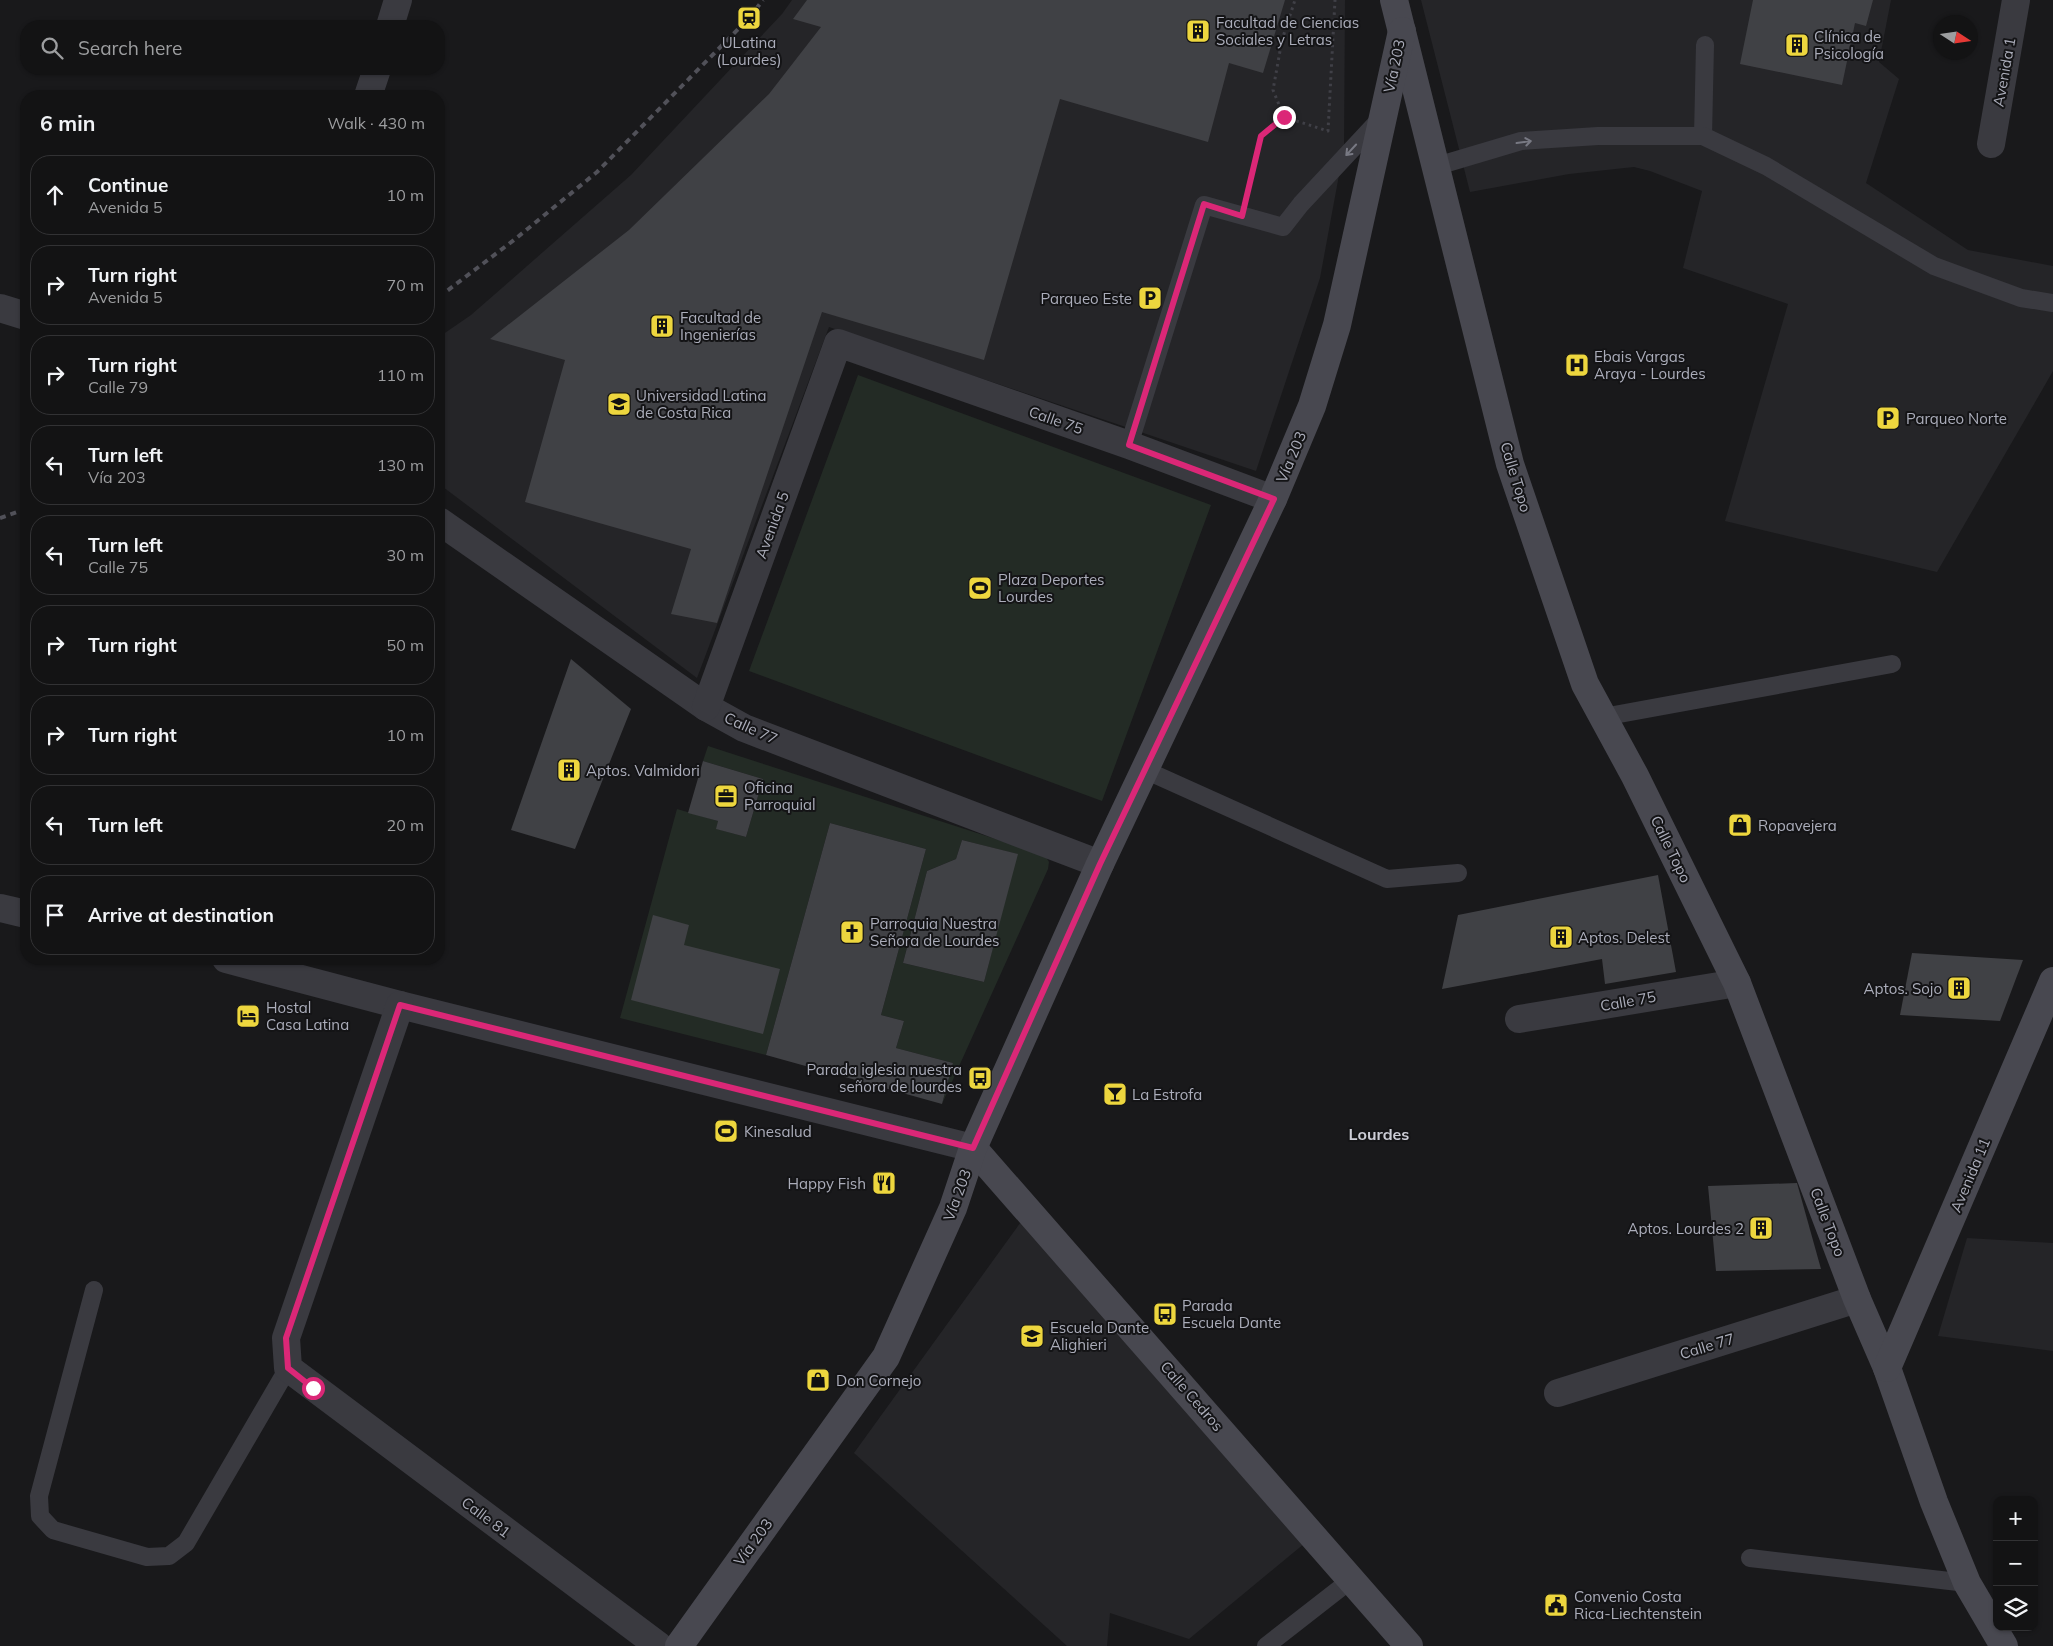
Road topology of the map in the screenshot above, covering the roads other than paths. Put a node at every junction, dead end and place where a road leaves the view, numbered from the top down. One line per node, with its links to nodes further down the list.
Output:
1 (398, 0): 4 (street)
2 (1394, 0): 5 (street, Vía 203)
3 (2016, 0): 11 (street, Avenida 1)
4 (392, 20)
5 (1402, 31): 9 (street, Vía 203); 12 (street, Calle Topo)
6 (1705, 45): 10 (lane)
7 (375, 75): 8 (street)
8 (370, 90)
9 (1384, 114): 17 (lane, one-way to 17); 18 (street, Vía 203)
10 (1703, 136): 12 (lane, one-way to 10); 13 (lane)
11 (1991, 144)
12 (1437, 166): 22 (street, Calle Topo)
13 (2053, 303)
14 (0, 308): 15 (street)
15 (20, 314)
16 (838, 343): 17 (street, Calle 75); 21 (street, Avenida 5)
17 (1129, 445): 18 (street, Calle 75)
18 (1274, 499): 23 (street, Vía 203)
19 (445, 525): 21 (street, Calle 77)
20 (1892, 664): 22 (lane)
21 (706, 707): 24 (street, Calle 77)
22 (1603, 717): 30 (street, Calle Topo)
23 (1145, 770): 24 (street, Vía 203); 25 (lane)
24 (1100, 864): 33 (street, Vía 203)
25 (1458, 873)
26 (0, 908): 27 (street)
27 (20, 913)
28 (249, 965): 31 (street)
29 (2053, 981): 37 (street, Avenida 11)
30 (1737, 982): 32 (street, Calle 75); 35 (street, Calle Topo)
31 (400, 1005): 33 (street); 36 (street)
32 (1519, 1019)
33 (973, 1148): 40 (street, Calle Cedros); 43 (street, Vía 203)
34 (94, 1290): 36 (lane)
35 (1857, 1299): 37 (street, Calle Topo); 38 (street, Calle 77)
36 (288, 1368): 42 (street, Calle 81)
37 (1887, 1368): 41 (street, Calle Topo)
38 (1558, 1393)
39 (1750, 1558): 41 (lane)
40 (1352, 1578): 44 (lane); 45 (street, Calle Cedros)
41 (1967, 1584): 46 (street, Calle Topo)
42 (659, 1646)
43 (679, 1646)
44 (1266, 1646)
45 (1409, 1646)
46 (2004, 1646)

